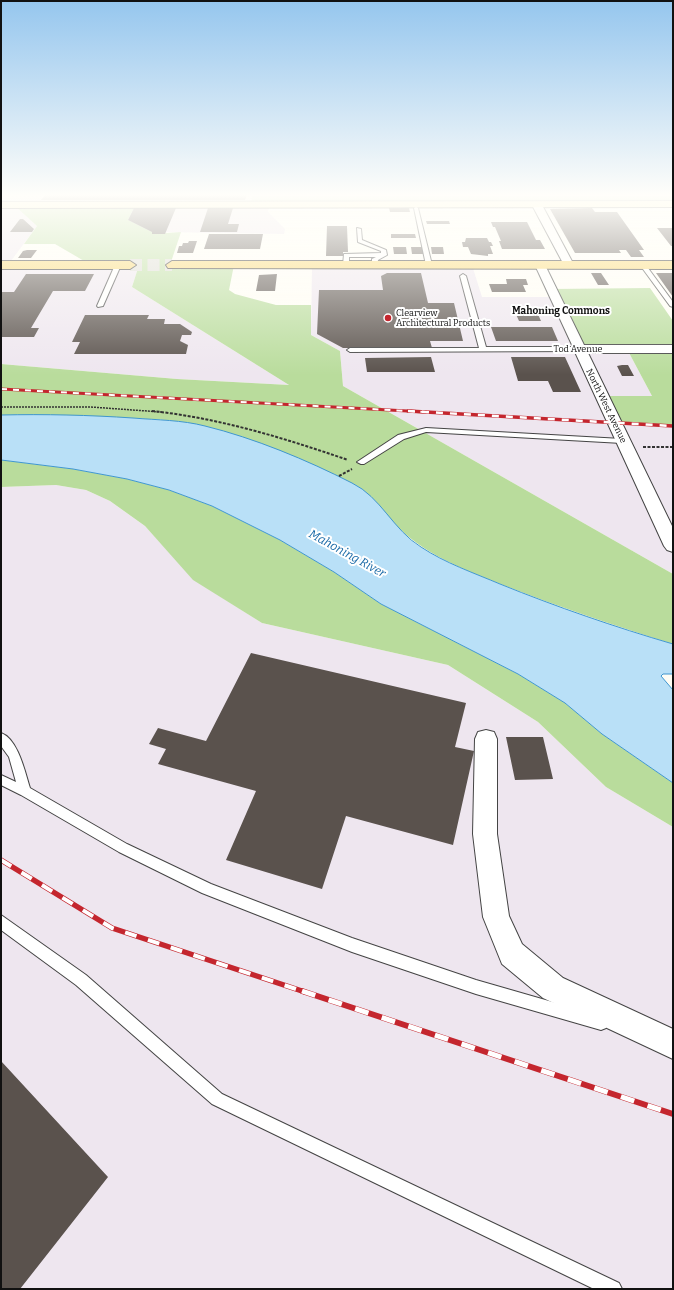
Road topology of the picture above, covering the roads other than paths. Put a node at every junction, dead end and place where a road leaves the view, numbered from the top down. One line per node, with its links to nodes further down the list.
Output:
1 (346, 255): 9 (lane)
2 (384, 255): 10 (lane)
3 (427, 255): 11 (lane)
4 (564, 255): 13 (street)
5 (673, 264): 14 (main road)
6 (1, 265): 7 (main road)
7 (124, 265): 17 (lane)
8 (172, 265): 9 (main road)
9 (346, 265): 10 (main road)
10 (375, 265): 11 (main road)
11 (429, 265): 12 (main road)
12 (540, 265): 13 (main road); 20 (street, North West Avenue)
13 (569, 265): 14 (main road)
14 (643, 265): 16 (lane)
15 (462, 276): 19 (lane)
16 (672, 305)
17 (100, 306)
18 (673, 348): 20 (street, Tod Avenue)
19 (483, 349): 20 (lane, Tod Avenue); 21 (lane, Tod Avenue)
20 (578, 349): 22 (street, North West Avenue)
21 (350, 350)
22 (624, 444): 23 (lane); 24 (street, North West Avenue)
23 (361, 462)
24 (673, 546)
25 (1, 738): 28 (lane)
26 (486, 739): 30 (street)
27 (1, 780): 28 (lane)
28 (25, 791): 30 (lane)
29 (1, 922): 31 (lane)
30 (670, 1043)
31 (612, 1289)

